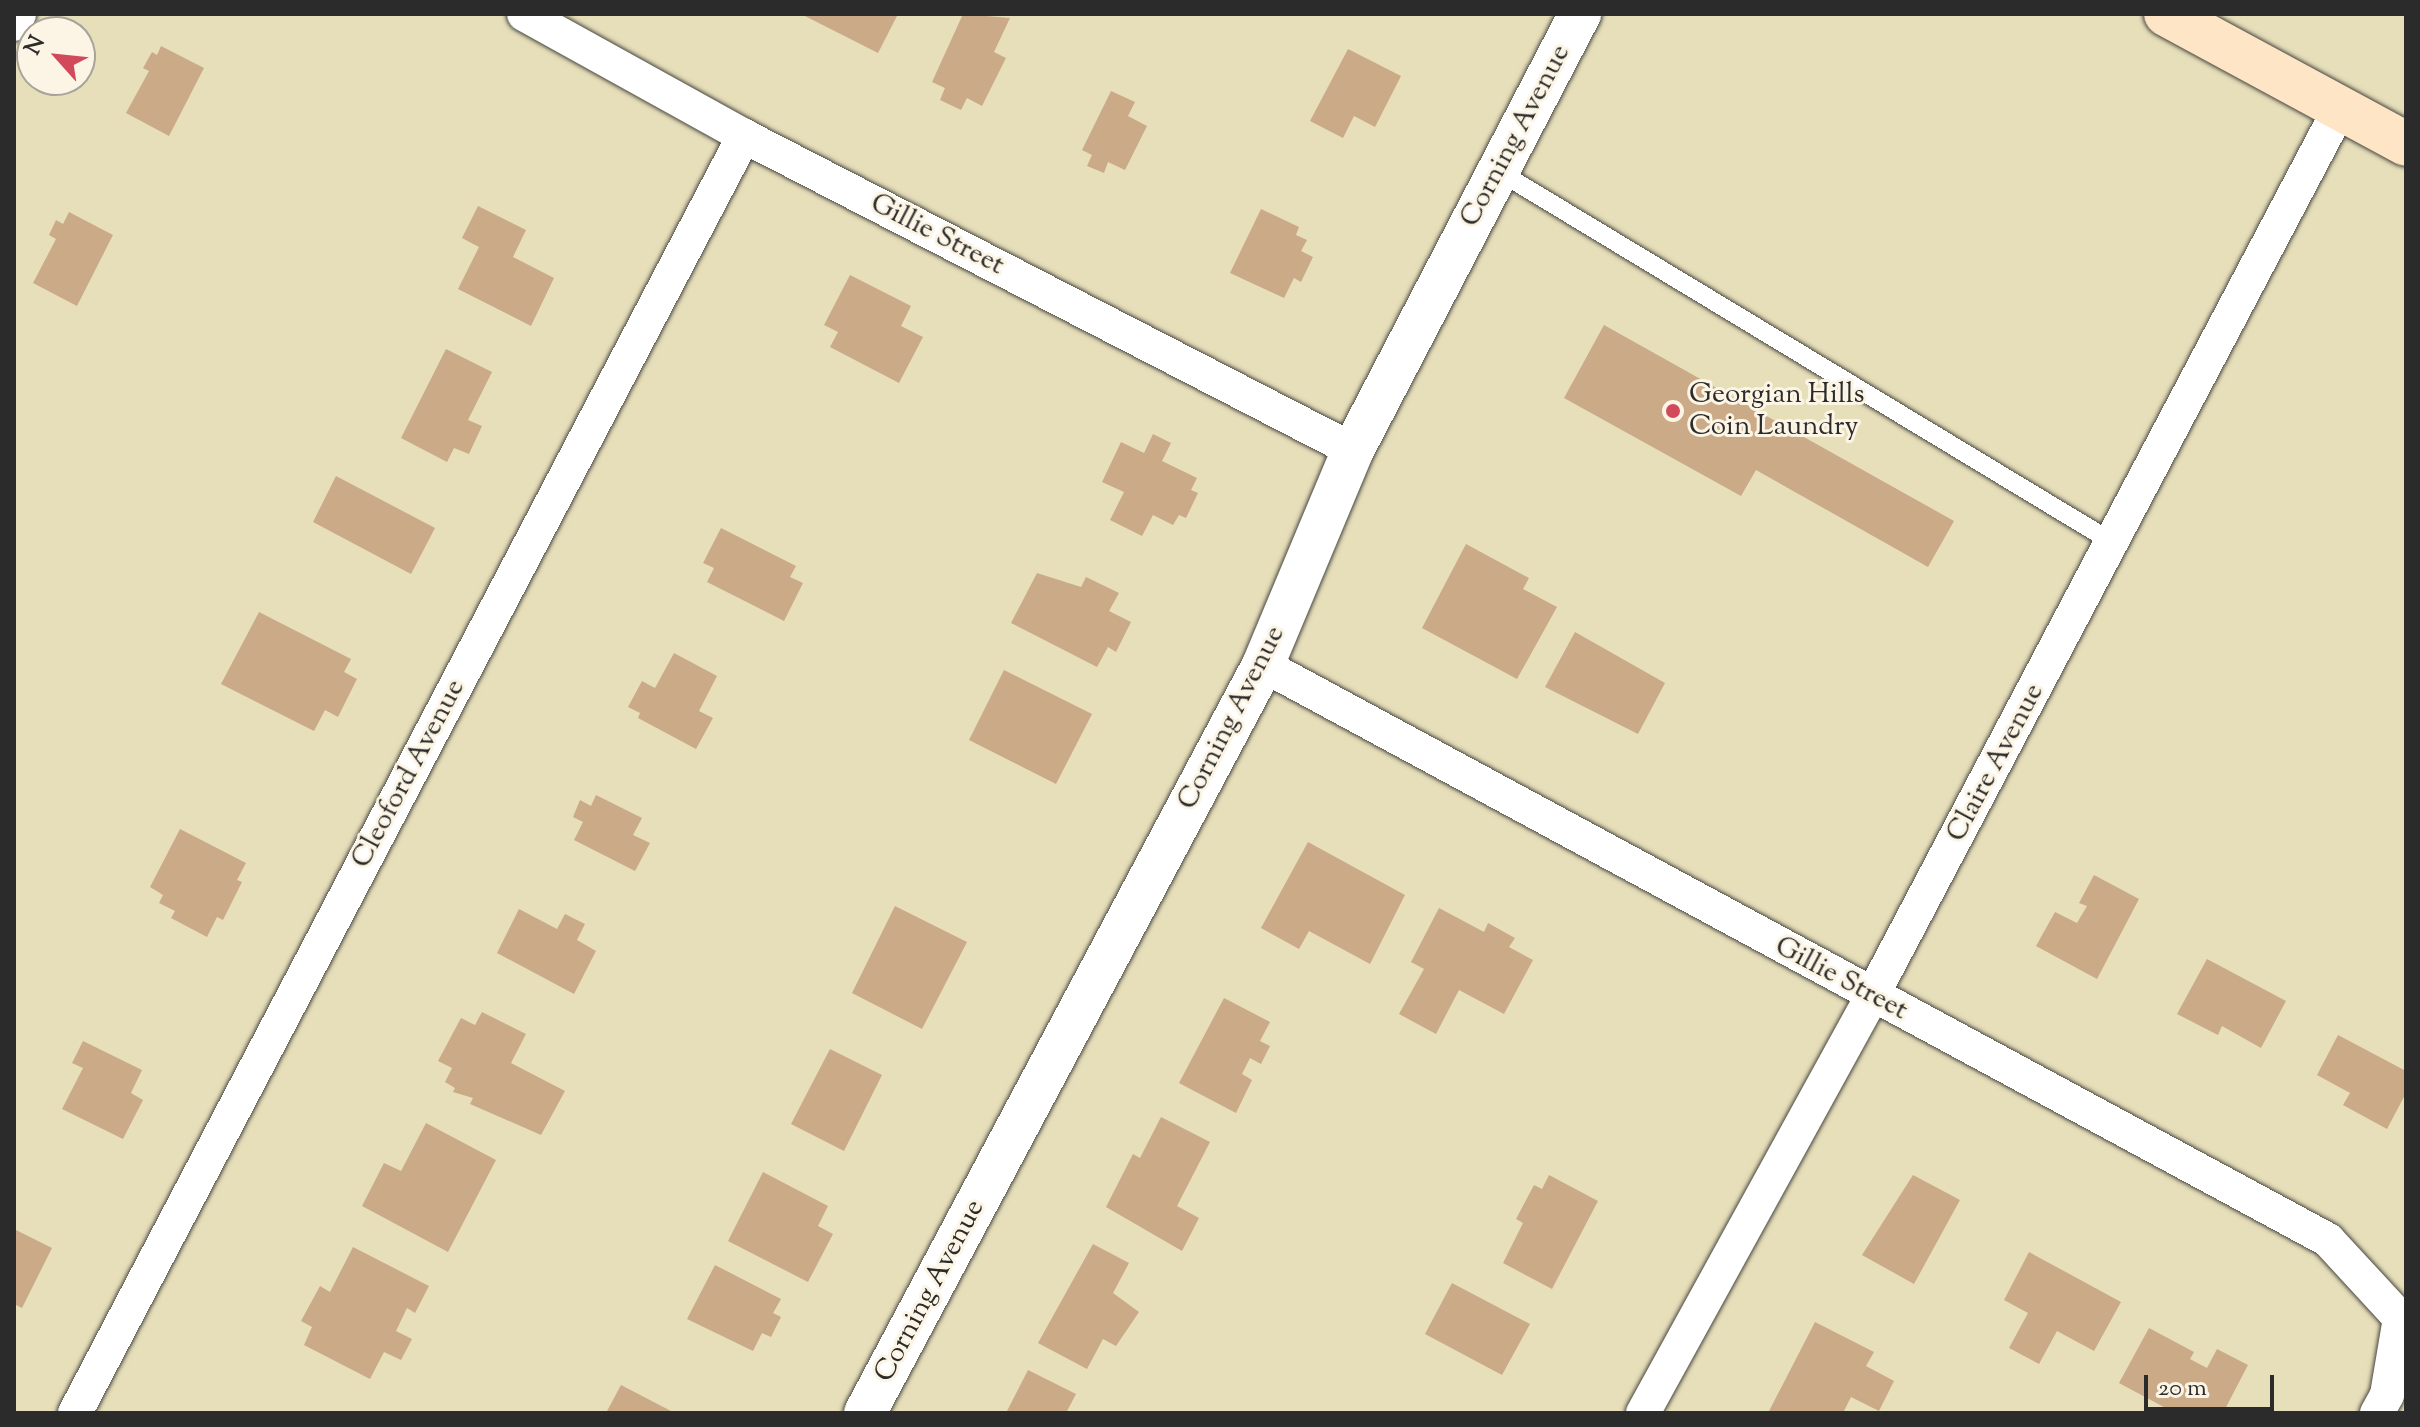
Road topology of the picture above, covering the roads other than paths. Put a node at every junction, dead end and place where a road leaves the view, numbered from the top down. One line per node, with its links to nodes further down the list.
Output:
1 (19, 14): 5 (street)
2 (524, 14): 7 (street, Gillie Street)
3 (1580, 14): 9 (street, Corning Avenue)
4 (2166, 14): 6 (main road)
5 (14, 24)
6 (2340, 108): 8 (main road); 11 (street, Claire Avenue)
7 (744, 136): 10 (street, Gillie Street); 14 (street, Cleoford Avenue)
8 (2406, 144)
9 (1498, 171): 10 (street, Corning Avenue); 11 (lane)
10 (1353, 450): 12 (street, Corning Avenue)
11 (2112, 542): 13 (street, Claire Avenue)
12 (1263, 665): 13 (street, Gillie Street); 15 (street, Corning Avenue)
13 (1872, 996): 16 (street, Claire Avenue); 17 (street, Gillie Street)
14 (75, 1413)
15 (865, 1413)
16 (1643, 1413)
17 (2377, 1413)

